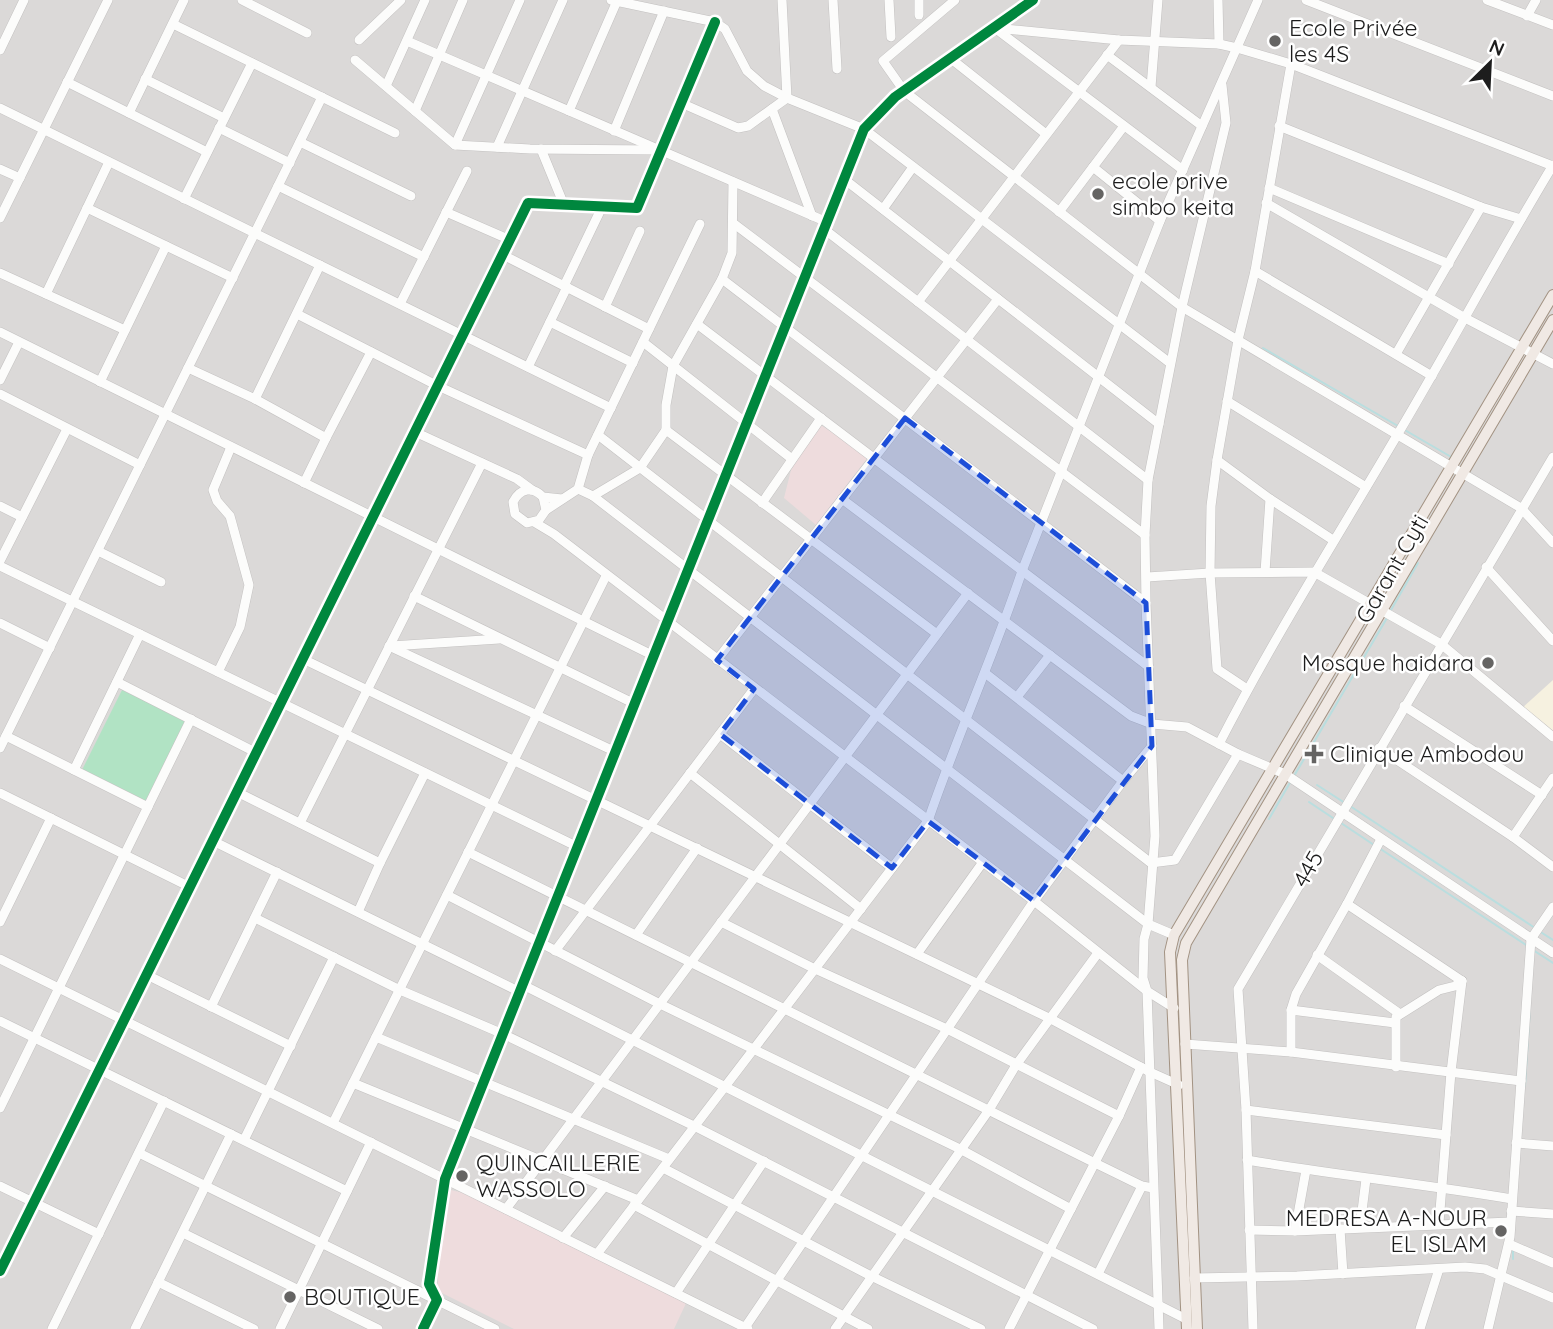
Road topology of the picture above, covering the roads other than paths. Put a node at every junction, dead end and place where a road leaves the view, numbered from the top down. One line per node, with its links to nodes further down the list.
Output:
1 (24, 0): 38 (street)
2 (108, 0): 48 (street)
3 (184, 0): 27 (street)
4 (243, 0): 30 (street)
5 (401, 0): 32 (street)
6 (425, 0): 34 (street)
7 (463, 0): 39 (street)
8 (520, 0): 46 (street)
9 (563, 0): 52 (street)
10 (782, 0): 57 (street)
11 (833, 0): 45 (street)
12 (889, 0): 31 (street)
13 (919, 0): 24 (street)
14 (955, 0): 53 (street)
15 (1033, 0): 29 (street)
16 (1158, 0): 35 (street)
17 (1218, 0): 36 (street)
18 (1258, 0): 37 (street)
19 (1306, 0): 55 (street)
20 (1488, 0): 25 (street)
21 (1536, 0): 25 (street)
22 (614, 1): 23 (street); 62 (street)
23 (664, 11): 26 (street); 71 (street)
24 (919, 15)
25 (1527, 16): 28 (street)
26 (715, 22): 57 (street); 58 (street)
27 (173, 24): 43 (street); 47 (street)
28 (1553, 25)
29 (995, 28): 33 (street); 41 (street); 54 (street)
30 (307, 33)
31 (891, 37)
32 (359, 40)
33 (1119, 40): 35 (street); 40 (street)
34 (407, 41): 39 (street); 50 (street)
35 (1156, 41): 36 (street); 51 (street)
36 (1219, 44): 37 (street)
37 (1237, 48): 44 (street); 49 (street)
38 (0, 50)
39 (439, 55): 46 (street); 61 (street)
40 (1107, 55): 51 (street); 54 (street)
41 (950, 58): 53 (street); 73 (street)
42 (355, 60): 50 (street)
43 (252, 63): 56 (street); 64 (street)
44 (1291, 64): 67 (street); 82 (street)
45 (837, 69)
46 (486, 75): 52 (street); 75 (street)
47 (145, 79): 63 (street); 64 (street)
48 (67, 82): 63 (street); 70 (street)
49 (1222, 84): 66 (street); 135 (street)
50 (386, 86): 61 (street)
51 (1151, 87): 66 (street)
52 (522, 91): 62 (street); 76 (street)
53 (904, 91): 69 (street); 88 (street)
54 (1079, 92): 65 (street); 73 (street)
55 (1553, 96)
56 (322, 97): 72 (street); 74 (street)
57 (787, 98): 60 (street); 69 (street)
58 (681, 103): 60 (street); 78 (street)
59 (0, 108): 70 (street)
60 (772, 109): 104 (street)
61 (415, 111): 75 (street)
62 (569, 111): 71 (street)
63 (129, 113): 79 (street)
64 (224, 118): 68 (street)
65 (1124, 126): 84 (street); 86 (street)
66 (1202, 126): 86 (street)
67 (1279, 126): 93 (street); 99 (street)
68 (219, 128): 79 (street); 81 (street)
69 (864, 129): 83 (street); 90 (street)
70 (44, 130): 80 (street); 89 (street)
71 (614, 131): 78 (street)
72 (395, 133)
73 (1046, 134): 88 (street)
74 (300, 142): 81 (street); 94 (street)
75 (455, 145): 76 (street)
76 (497, 147): 77 (street)
77 (541, 149): 78 (street); 97 (street)
78 (661, 150): 91 (street); 98 (street)
79 (207, 152): 95 (street)
80 (110, 162): 95 (street); 100 (street)
81 (290, 163): 92 (street)
82 (1553, 166): 107 (street)
83 (913, 167): 101 (street); 106 (street)
84 (1093, 167): 103 (street); 108 (street)
85 (0, 169): 89 (street)
86 (1183, 170): 108 (street)
87 (467, 171): 102 (street)
88 (1014, 176): 103 (street); 106 (street)
89 (20, 178): 105 (street)
90 (844, 179): 101 (street); 111 (street)
91 (733, 182): 104 (street); 109 (street)
92 (278, 186): 113 (street); 117 (street)
93 (1269, 188): 96 (street); 119 (street)
94 (411, 195)
95 (184, 199): 113 (street)
96 (1266, 203): 121 (street); 130 (street)
97 (564, 205): 98 (street); 114 (street)
98 (602, 207): 127 (street)
99 (1481, 207): 107 (street); 119 (street)
100 (87, 208): 115 (street); 128 (street)
101 (883, 209): 118 (street)
102 (446, 212): 114 (street); 117 (street)
103 (1059, 212): 123 (street)
104 (811, 216): 111 (street)
105 (0, 218)
106 (981, 219): 118 (street); 141 (street)
107 (1521, 219): 137 (street)
108 (1160, 221): 123 (street)
109 (733, 223): 124 (street); 126 (street)
110 (700, 225): 143 (street)
111 (825, 225): 124 (street); 132 (street)
112 (640, 231): 134 (street)
113 (255, 233): 120 (street); 125 (street)
114 (510, 240): 116 (street)
115 (166, 246): 125 (street); 144 (street)
116 (503, 256): 127 (street); 146 (street)
117 (424, 257): 133 (street)
118 (950, 261): 131 (street); 132 (street)
119 (1449, 264): 130 (street)
120 (320, 265): 133 (street); 136 (street)
121 (1255, 271): 148 (street); 154 (street)
122 (0, 273): 128 (street)
123 (1139, 274): 135 (street); 141 (street)
124 (805, 277): 142 (street); 163 (street)
125 (233, 278): 160 (street)
126 (722, 279): 140 (street); 142 (street)
127 (565, 287): 134 (street); 139 (street)
128 (46, 294): 144 (street)
129 (1553, 295): 151 (main road, Garant Cyti)
130 (1431, 297): 137 (street); 154 (street)
131 (998, 299): 147 (street); 164 (street)
132 (918, 302): 147 (street)
133 (400, 304): 146 (street)
134 (605, 307): 143 (street)
135 (1182, 307): 148 (street); 156 (street)
136 (297, 314): 152 (street); 169 (street)
137 (1465, 318): 151 (street); 162 (street)
138 (1553, 320): 153 (main road, Garant Cyti)
139 (550, 322): 155 (street); 159 (street)
140 (697, 324): 158 (street); 161 (street)
141 (1119, 324): 156 (street); 164 (street)
142 (785, 326): 161 (street); 174 (street)
143 (649, 329): 150 (street)
144 (125, 330): 166 (street)
145 (0, 332): 149 (street)
146 (463, 335): 159 (street); 167 (street)
147 (967, 339): 163 (street); 177 (street)
148 (1238, 340): 170 (street); 182 (street)
149 (19, 341): 165 (street); 166 (street)
150 (643, 342): 155 (street); 158 (street)
151 (1522, 347): 153 (street); 192 (main road, Garant Cyti)
152 (371, 352): 167 (street); 183 (street)
153 (1534, 353): 157 (street); 195 (main road, Garant Cyti)
154 (1396, 354): 162 (street)
155 (633, 363): 171 (street)
156 (1170, 363): 176 (street)
157 (1553, 364)
158 (673, 366): 175 (street); 179 (street)
159 (528, 367): 171 (street)
160 (188, 368): 169 (street); 172 (street)
161 (766, 375): 173 (street); 175 (street)
162 (1432, 376): 182 (street)
163 (936, 378): 174 (street); 194 (street)
164 (1100, 378): 176 (street); 177 (street)
165 (0, 380)
166 (100, 382): 172 (street)
167 (438, 386): 180 (street); 185 (street)
168 (0, 394): 178 (street)
169 (255, 399): 183 (street)
170 (1227, 401): 189 (street); 200 (street)
171 (611, 408): 181 (street)
172 (166, 414): 184 (street); 191 (street)
173 (821, 418): 187 (street); 188 (street)
174 (905, 418): 187 (street); 217 (street)
175 (747, 423): 188 (street); 196 (street)
176 (1159, 424): 198 (street)
177 (1079, 426): 194 (street); 198 (street)
178 (67, 429): 191 (street); 213 (street)
179 (666, 430): 193 (street); 196 (street)
180 (415, 432): 190 (street); 214 (street)
181 (598, 435): 185 (street); 193 (street)
182 (1398, 435): 192 (street); 200 (street)
183 (326, 438): 199 (street)
184 (231, 447): 199 (street); 260 (street)
185 (588, 455): 201 (street)
186 (1553, 457): 211 (street, 445)
187 (874, 458): 207 (street); 228 (street)
188 (792, 459): 209 (street)
189 (1217, 460): 208 (street); 231 (street)
190 (482, 463): 197 (street); 223 (street)
191 (140, 465): 224 (street)
192 (1452, 467): 195 (street); 240 (main road, Garant Cyti)
193 (640, 468): 204 (street); 215 (street)
194 (1062, 472): 217 (street); 219 (street)
195 (1463, 473): 211 (street); 241 (main road, Garant Cyti)
196 (726, 475): 209 (street); 215 (street)
197 (517, 479): 202 (street); 203 (street)
198 (1148, 480): 219 (street)
199 (304, 483): 214 (street)
200 (1366, 486): 221 (street)
201 (578, 489): 204 (street); 206 (street)
202 (533, 490): 203 (street); 205 (street)
203 (520, 492): 216 (street)
204 (593, 496): 227 (street)
205 (543, 497): 206 (street); 212 (street)
206 (562, 499): 212 (street)
207 (842, 499): 220 (street); 236 (street)
208 (1270, 499): 221 (street); 229 (street)
209 (762, 503): 220 (street)
210 (0, 506): 213 (street)
211 (1521, 508): 222 (street); 226 (street, 445)
212 (544, 513): 216 (street); 218 (street)
213 (22, 517): 225 (street)
214 (373, 517): 223 (street); 256 (street)
215 (708, 520): 227 (street); 233 (street)
216 (534, 522): 218 (street)
217 (1041, 523): 228 (street); 239 (street)
218 (554, 534): 232 (street)
219 (1145, 535): 234 (street)
220 (811, 540): 233 (street); 248 (street)
221 (1333, 540): 230 (street)
222 (1553, 544)
223 (438, 549): 237 (street); 243 (street)
224 (97, 551): 235 (street); 238 (street)
225 (0, 564): 238 (street)
226 (1486, 567): 249 (street); 251 (street, 445)
227 (688, 569): 242 (street); 244 (street)
228 (1023, 571): 245 (street); 258 (street)
229 (1265, 572): 230 (street); 231 (street)
230 (1314, 572): 240 (street); 265 (street)
231 (1210, 573): 234 (street); 265 (street)
232 (606, 576): 243 (street); 244 (street)
233 (782, 577): 242 (street); 262 (street)
234 (1147, 577): 239 (street)
235 (161, 582)
236 (968, 593): 245 (street); 248 (street)
237 (414, 596): 250 (street); 252 (street)
238 (73, 601): 247 (street); 253 (street)
239 (1146, 603): 258 (street)
240 (1371, 604): 241 (street); 290 (main road, Garant Cyti)
241 (1382, 611): 251 (street); 294 (main road, Garant Cyti)
242 (750, 618): 257 (street); 272 (street)
243 (584, 621): 255 (street); 259 (street)
244 (667, 622): 255 (street); 257 (street)
245 (1006, 622): 254 (street); 261 (street)
246 (0, 623): 253 (street)
247 (140, 634): 260 (street); 263 (street)
248 (937, 634): 262 (street)
249 (1551, 636)
250 (502, 639): 252 (street); 259 (street)
251 (1441, 644): 270 (street, 445); 279 (street)
252 (389, 646): 266 (street); 271 (street)
253 (50, 648): 278 (street)
254 (1050, 655): 267 (street); 275 (street)
255 (654, 656): 269 (street)
256 (303, 659): 266 (street); 268 (street)
257 (717, 660): 264 (street)
258 (1149, 667): 275 (street)
259 (561, 668): 269 (street); 271 (street)
260 (218, 672): 268 (street)
261 (985, 673): 267 (street); 274 (street)
262 (907, 674): 272 (street); 274 (street)
263 (117, 682): 273 (street); 291 (street)
264 (754, 689): 276 (street); 287 (street)
265 (1247, 689): 280 (street)
266 (367, 690): 277 (street); 288 (street)
267 (1017, 698): 296 (street)
268 (281, 703): 277 (street); 285 (street)
269 (635, 704): 284 (street)
270 (1404, 706): 283 (street, 445); 299 (street)
271 (537, 715): 284 (street); 288 (street)
272 (877, 715): 287 (street); 289 (street)
273 (191, 719): 285 (street); 303 (street)
274 (966, 720): 289 (street); 306 (street)
275 (1152, 724): 280 (street); 281 (street)
276 (720, 734): 293 (street); 301 (street)
277 (344, 735): 292 (street); 308 (street)
278 (6, 736): 282 (street); 291 (street)
279 (1553, 737)
280 (1219, 744): 286 (street)
281 (1152, 746): 296 (street); 321 (street)
282 (0, 748)
283 (1379, 748): 304 (street, 445); 310 (street)
284 (616, 752): 300 (street)
285 (257, 753): 297 (street)
286 (1238, 754): 290 (street); 321 (street)
287 (845, 757): 301 (street); 307 (street)
288 (514, 760): 300 (street); 302 (street)
289 (946, 768): 307 (street); 318 (street)
290 (1274, 768): 294 (street); 341 (main road, Garant Cyti)
291 (74, 770): 303 (street)
292 (425, 773): 302 (street); 320 (street)
293 (690, 773): 309 (street); 313 (street)
294 (1285, 774): 304 (street); 376 (main road, Garant Cyti)
295 (1553, 778): 299 (street)
296 (1123, 780): 306 (street)
297 (237, 792): 308 (street); 312 (street)
298 (0, 793): 305 (street)
299 (1542, 794): 310 (street)
300 (596, 800): 309 (street); 314 (street)
301 (810, 804): 313 (street); 323 (street)
302 (492, 806): 314 (street); 316 (street)
303 (148, 807): 317 (street)
304 (1342, 812): 311 (street); 378 (street, 445)
305 (51, 818): 317 (street); 336 (street)
306 (1094, 820): 318 (street); 321 (street)
307 (928, 821): 319 (street); 323 (street)
308 (300, 823): 320 (street)
309 (650, 826): 315 (street); 333 (street)
310 (1513, 837): 322 (street)
311 (1381, 839): 330 (street); 342 (street)
312 (213, 841): 324 (street); 326 (street)
313 (780, 844): 325 (street); 332 (street)
314 (578, 847): 328 (street)
315 (697, 848): 325 (street); 340 (street)
316 (468, 852): 327 (street); 328 (street)
317 (124, 855): 326 (street); 357 (street)
318 (1064, 860): 329 (street); 339 (street)
319 (983, 862): 329 (street); 348 (street)
320 (380, 863): 334 (street)
321 (1151, 863): 339 (street)
322 (1553, 867)
323 (892, 868): 332 (street)
324 (278, 872): 334 (street); 335 (street)
325 (755, 877): 337 (street); 338 (street)
326 (190, 887): 354 (street)
327 (447, 895): 343 (street); 344 (street)
328 (558, 896): 333 (street); 343 (street)
329 (1034, 901): 346 (street); 356 (street)
330 (1347, 904): 349 (street); 355 (street)
331 (1553, 907): 342 (street)
332 (861, 909): 338 (street)
333 (586, 910): 340 (street); 345 (street)
334 (358, 912): 344 (street)
335 (255, 918): 350 (street); 362 (street)
336 (0, 922)
337 (721, 922): 352 (street); 353 (street)
338 (850, 922): 348 (street); 353 (street)
339 (1148, 924): 341 (street); 360 (street)
340 (636, 935): 352 (street)
341 (1174, 935): 363 (main road, Garant Cyti)
342 (1531, 939): 347 (street); 387 (street)
343 (540, 943): 345 (street); 358 (street)
344 (423, 944): 358 (street); 359 (street)
345 (555, 951): 361 (street)
346 (1098, 953): 360 (street); 367 (street)
347 (1553, 953)
348 (917, 954): 356 (street)
349 (1317, 955): 365 (street); 366 (street)
350 (334, 957): 359 (street); 377 (street)
351 (0, 959): 357 (street)
352 (691, 962): 361 (street); 364 (street)
353 (815, 969): 364 (street); 371 (street)
354 (147, 975): 362 (street); 368 (street)
355 (1462, 981): 366 (street); 385 (street)
356 (978, 984): 367 (street); 371 (street)
357 (59, 988): 368 (street); 374 (street)
358 (521, 988): 372 (street); 375 (street)
359 (400, 990): 372 (street); 373 (street)
360 (1147, 991): 363 (street); 384 (street)
361 (660, 1004): 375 (street); 379 (street)
362 (211, 1006): 377 (street)
363 (1174, 1007): 391 (main road, Garant Cyti)
364 (784, 1009): 379 (street); 386 (street)
365 (1291, 1010): 370 (street); 380 (street)
366 (1400, 1013): 370 (street)
367 (1051, 1019): 381 (street); 384 (street)
368 (125, 1020): 383 (street); 393 (street)
369 (0, 1021): 374 (street)
370 (1395, 1023): 382 (street)
371 (947, 1029): 381 (street); 386 (street)
372 (503, 1034): 388 (street); 389 (street)
373 (376, 1037): 388 (street); 390 (street)
374 (34, 1038): 383 (street); 395 (street)
375 (633, 1040): 389 (street); 392 (street)
376 (1185, 1044): 378 (street); 391 (main road)
377 (291, 1046): 393 (street)
378 (1241, 1048): 380 (street); 397 (street, 445)
379 (753, 1049): 392 (street); 398 (street)
380 (1291, 1052): 382 (street)
381 (1016, 1065): 396 (street); 399 (street)
382 (1396, 1067): 385 (street)
383 (100, 1070): 394 (street); 431 (street)
384 (1145, 1070): 391 (street); 399 (street); 425 (street)
385 (1451, 1072): 387 (street); 405 (street)
386 (916, 1074): 396 (street); 398 (street)
387 (1521, 1080): 408 (street)
388 (484, 1082): 400 (street); 403 (street)
389 (601, 1082): 400 (street); 402 (street)
390 (353, 1083): 401 (street); 403 (street)
391 (1182, 1085): 462 (main road); 473 (main road)
392 (724, 1086): 402 (street); 412 (street)
393 (268, 1091): 401 (street); 406 (street)
394 (164, 1101): 404 (street); 411 (street)
395 (0, 1108)
396 (989, 1111): 410 (street); 417 (street)
397 (1246, 1111): 405 (street); 414 (street, 445)
398 (888, 1116): 410 (street); 412 (street)
399 (1119, 1116): 417 (street)
400 (573, 1119): 413 (street); 415 (street)
401 (333, 1123): 407 (street)
402 (694, 1126): 413 (street); 416 (street)
403 (465, 1129): 415 (street); 420 (street)
404 (231, 1134): 406 (street); 423 (street)
405 (1446, 1135): 426 (street)
406 (244, 1140): 427 (street)
407 (371, 1142): 420 (street); 427 (street)
408 (1516, 1143): 409 (street); 430 (street)
409 (1553, 1146)
410 (960, 1149): 428 (street); 435 (street)
411 (139, 1153): 423 (street); 446 (street)
412 (861, 1155): 428 (street); 429 (street)
413 (670, 1159): 418 (street)
414 (1247, 1160): 419 (street); 442 (street, 445)
415 (542, 1161): 424 (street); 434 (street)
416 (764, 1161): 429 (street); 433 (street)
417 (1095, 1163): 425 (street); 435 (street)
418 (663, 1168): 432 (street); 433 (street)
419 (1306, 1170): 421 (street); 443 (street)
420 (445, 1179): 434 (street); 469 (street)
421 (1366, 1179): 426 (street); 440 (street)
422 (0, 1186): 431 (street)
423 (205, 1186): 445 (street); 449 (street)
424 (605, 1186): 432 (street); 447 (street)
425 (1148, 1187): 458 (street); 470 (street)
426 (1443, 1187): 430 (street); 439 (street)
427 (347, 1191): 449 (street)
428 (931, 1191): 444 (street); 452 (street)
429 (833, 1197): 444 (street); 448 (street)
430 (1512, 1199): 436 (street)
431 (33, 1203): 446 (street); 456 (street)
432 (636, 1203): 451 (street); 453 (street)
433 (734, 1205): 448 (street); 451 (street)
434 (506, 1209): 447 (street)
435 (1071, 1209): 452 (street)
436 (1511, 1210): 437 (street); 438 (street)
437 (1553, 1214)
438 (1510, 1222): 439 (street); 450 (street)
439 (1439, 1223): 440 (street)
440 (1360, 1227): 441 (street)
441 (1340, 1228): 443 (street); 457 (street)
442 (1249, 1230): 443 (street); 460 (street, 445)
443 (1295, 1231)
444 (902, 1232): 459 (street); 467 (street)
445 (183, 1233): 464 (street); 465 (street)
446 (99, 1234): 474 (street)
447 (563, 1238): 453 (street)
448 (803, 1241): 459 (street); 463 (street)
449 (321, 1243): 465 (street); 469 (street)
450 (1509, 1244): 454 (street); 461 (street)
451 (708, 1245): 463 (street); 466 (street)
452 (1050, 1250): 458 (street); 467 (street)
453 (597, 1254): 466 (street)
454 (1553, 1263)
455 (1439, 1269): 457 (street); 461 (street); 490 (street)
456 (0, 1270)
457 (1342, 1274): 460 (street)
458 (1098, 1275): 470 (street)
459 (871, 1276): 471 (street); 484 (street)
460 (1251, 1277): 462 (street); 489 (street, 445)
461 (1501, 1277): 468 (street); 491 (street)
462 (1194, 1278): 488 (main road)
463 (776, 1281): 471 (street); 481 (street)
464 (158, 1282): 475 (street); 476 (street)
465 (299, 1290): 477 (street); 478 (street)
466 (676, 1293): 481 (street)
467 (1027, 1295): 472 (street); 485 (street)
468 (1553, 1298)
469 (437, 1300): 479 (street); 480 (street)
470 (1158, 1305): 473 (street); 487 (street)
471 (844, 1317): 482 (street); 483 (street)
472 (1074, 1324): 486 (street)
473 (1186, 1324)
474 (52, 1329)
475 (135, 1329)
476 (254, 1329)
477 (280, 1329)
478 (378, 1329)
479 (422, 1329)
480 (495, 1329)
481 (746, 1329)
482 (835, 1329)
483 (868, 1329)
484 (981, 1329)
485 (1009, 1329)
486 (1093, 1329)
487 (1159, 1329)
488 (1197, 1329)
489 (1253, 1329)
490 (1420, 1329)
491 (1488, 1329)

